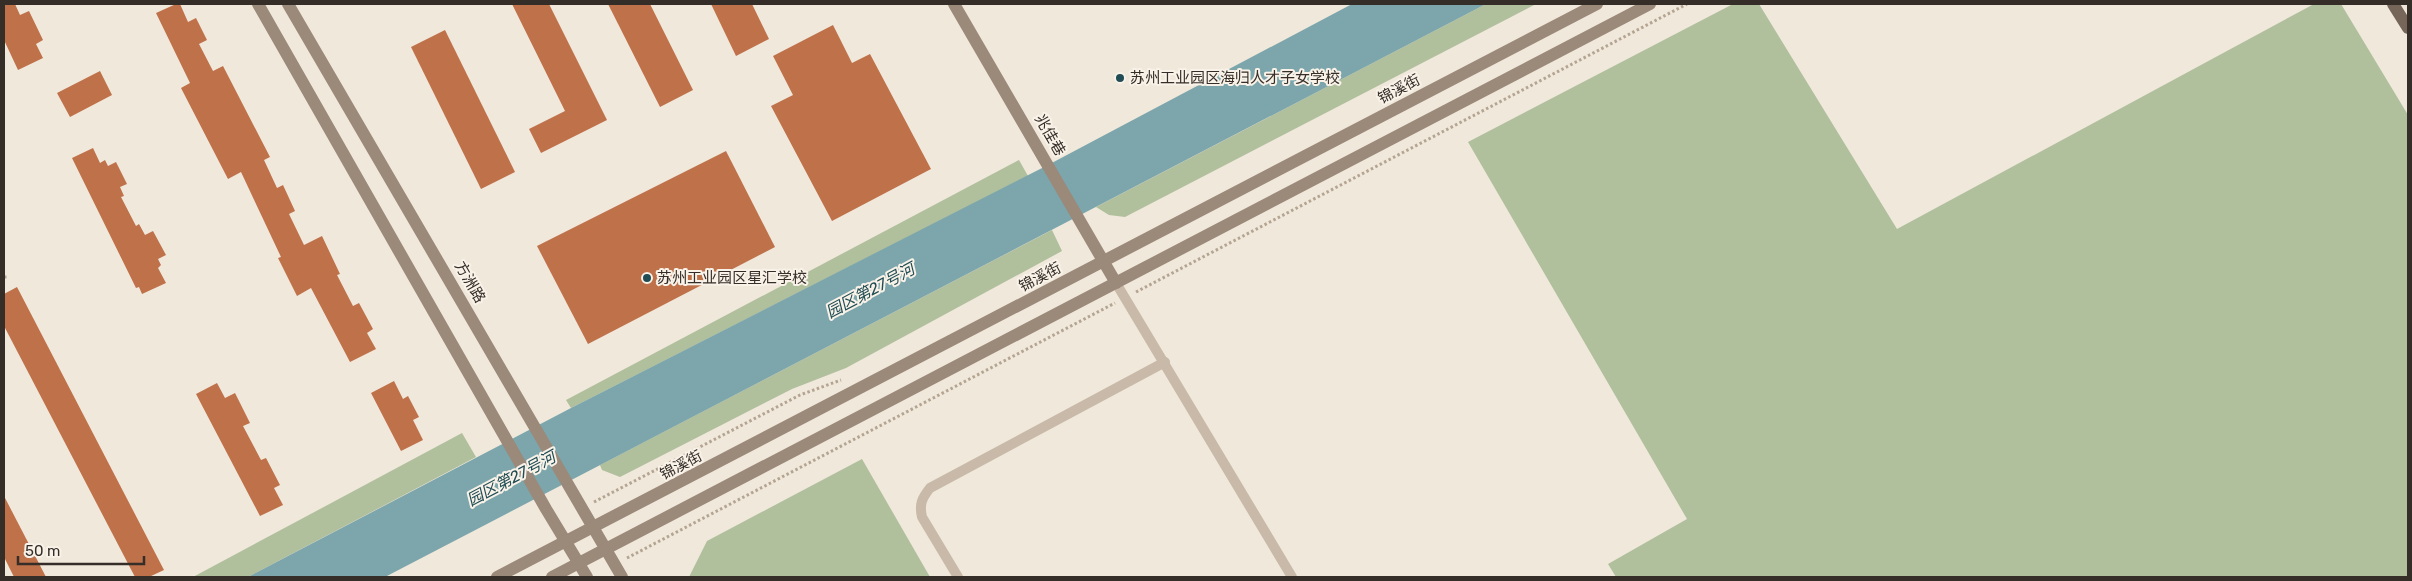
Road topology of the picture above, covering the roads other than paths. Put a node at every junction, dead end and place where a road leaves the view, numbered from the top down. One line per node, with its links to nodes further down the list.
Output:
1 (258, 4): 12 (main road)
2 (288, 4): 11 (main road, 方洲路)
3 (954, 4): 8 (main road, 兆佳巷)
4 (1597, 4): 8 (main road, 锦溪街)
5 (1650, 4): 9 (main road)
6 (2393, 4): 7 (main road)
7 (2408, 28)
8 (1103, 262): 9 (main road, 兆佳巷); 11 (main road, 锦溪街)
9 (1116, 283): 10 (lane); 13 (main road)
10 (1165, 362): 19 (lane); 20 (lane)
11 (594, 528): 12 (main road, 锦溪街); 13 (main road, 方洲路)
12 (566, 541): 14 (main road); 15 (main road, 锦溪街)
13 (606, 549): 14 (main road); 18 (main road, 方洲路)
14 (579, 563): 16 (main road); 17 (main road)
15 (497, 577)
16 (552, 577)
17 (587, 577)
18 (622, 577)
19 (958, 577)
20 (1292, 577)

